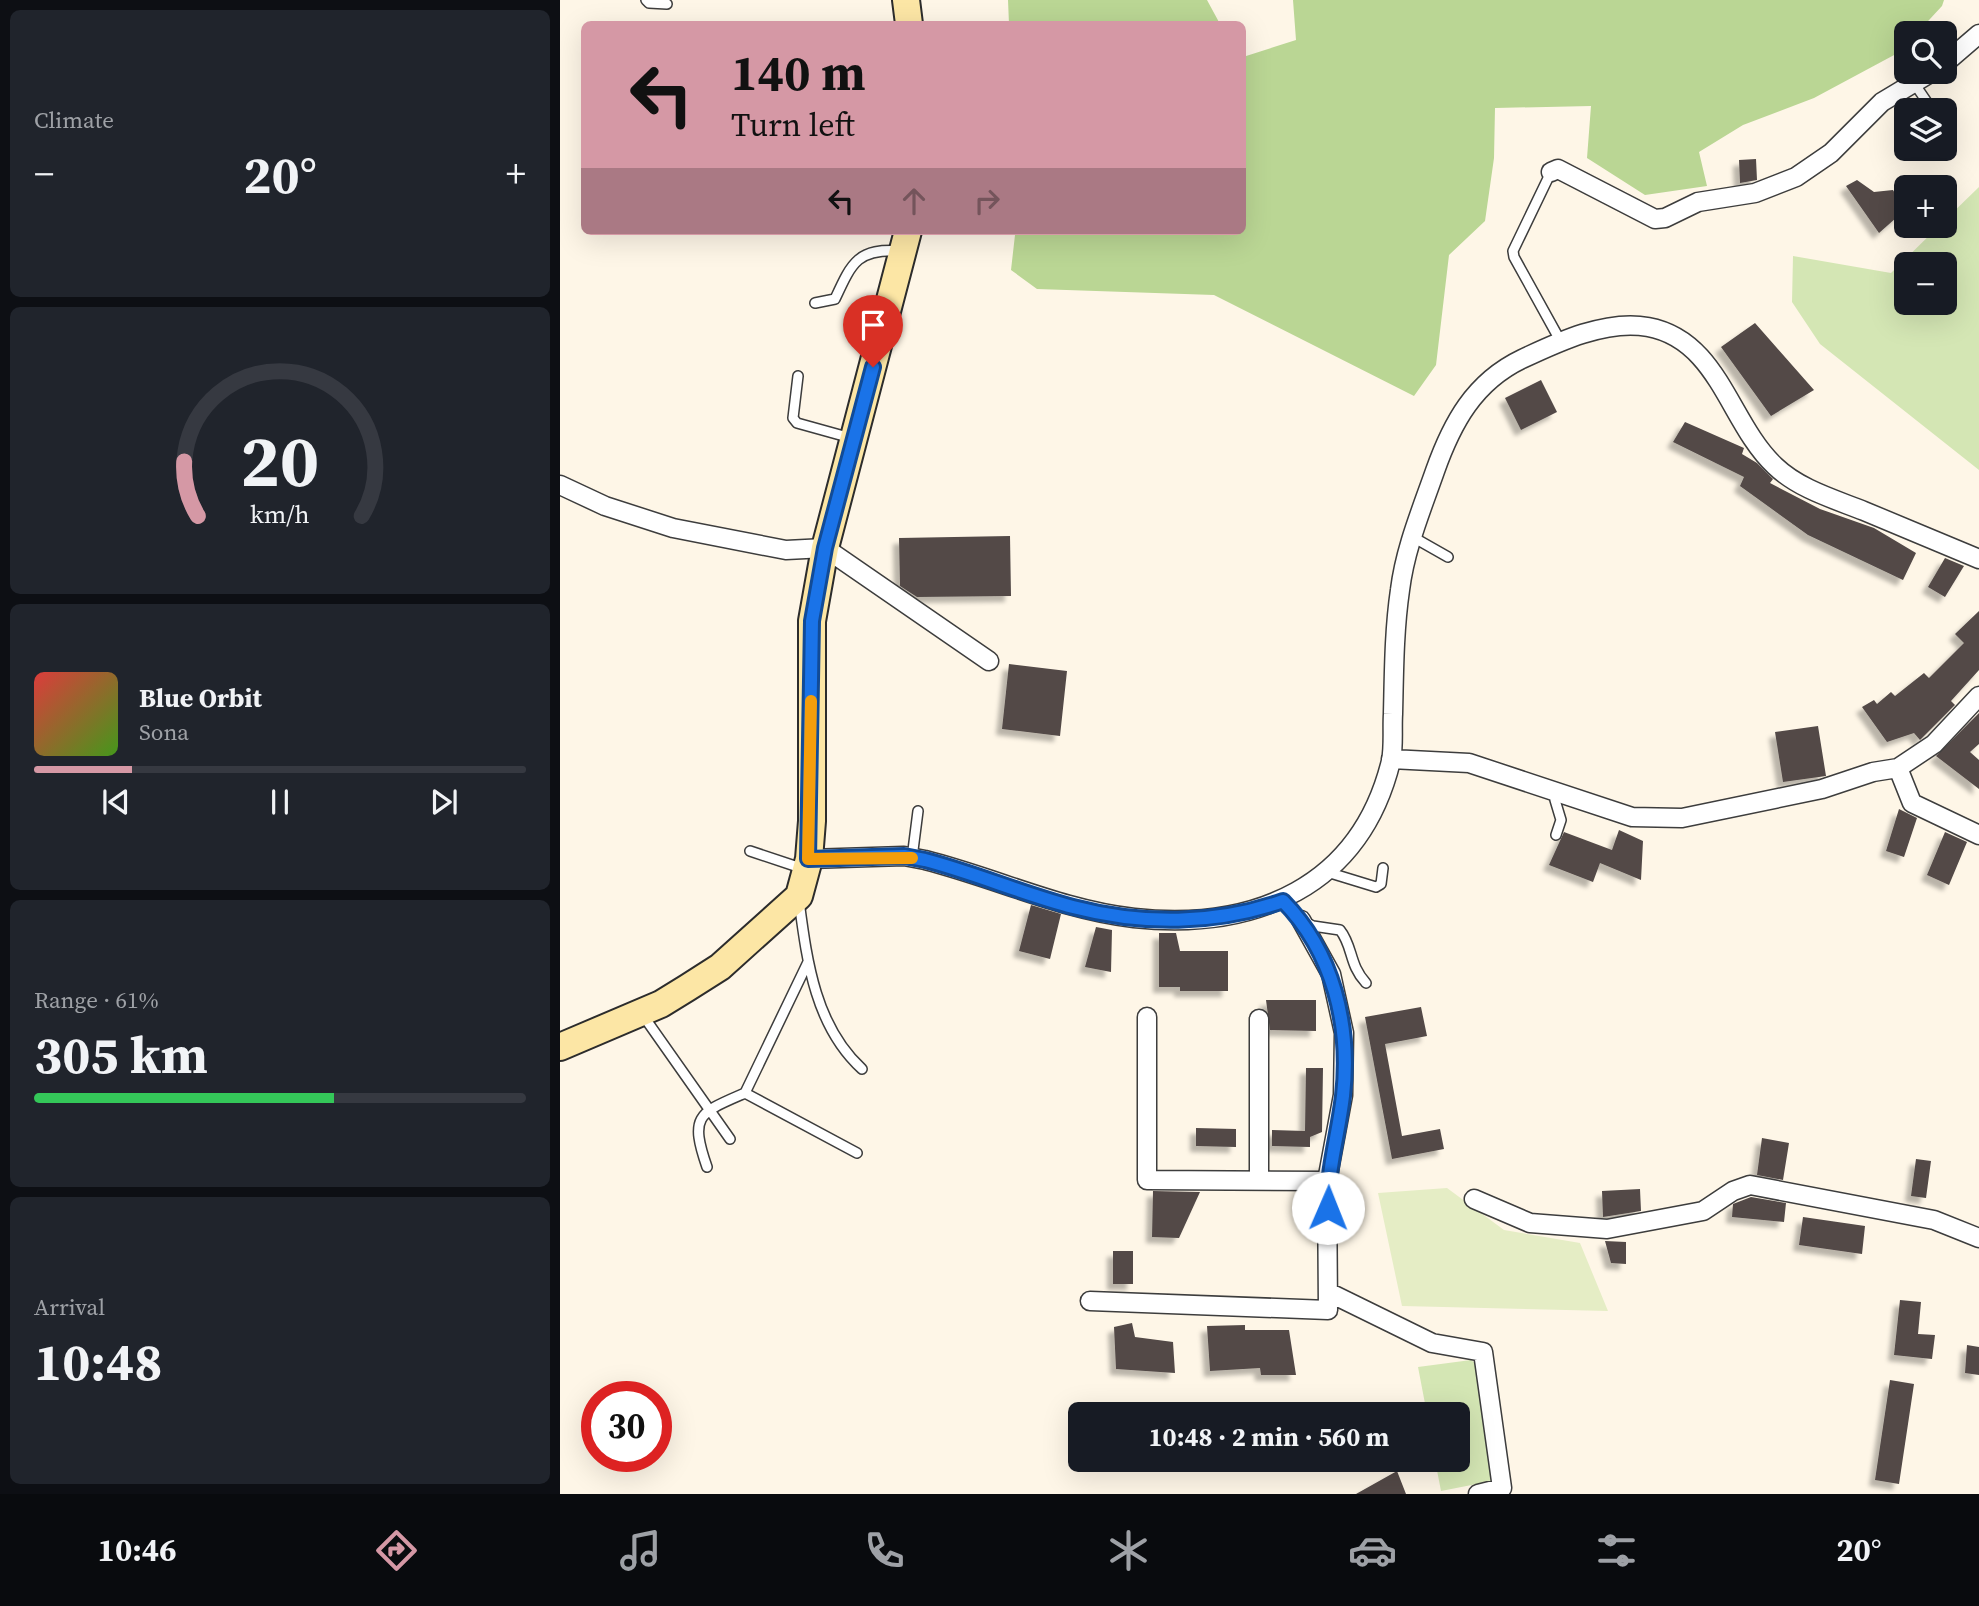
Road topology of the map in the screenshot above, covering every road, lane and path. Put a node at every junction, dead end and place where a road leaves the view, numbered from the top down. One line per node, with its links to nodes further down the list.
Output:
1 (646, 0): 3 (lane)
2 (906, 0): 4 (street)
3 (667, 4)
4 (909, 21)
5 (1979, 34): 6 (street)
6 (1957, 53)
7 (1912, 84): 8 (street)
8 (1551, 172): 11 (lane)
9 (905, 241): 10 (lane); 13 (street)
10 (815, 303)
11 (1560, 342): 15 (street); 18 (street)
12 (798, 376): 13 (lane)
13 (853, 439): 16 (street)
14 (560, 485): 16 (street)
15 (1411, 536): 17 (lane); 21 (street)
16 (825, 548): 19 (street); 29 (street)
17 (1448, 557)
18 (1979, 559)
19 (989, 661)
20 (1979, 696): 22 (street)
21 (1391, 759): 23 (street); 31 (street)
22 (1898, 768): 23 (street); 26 (street)
23 (1557, 792): 25 (lane)
24 (918, 811): 28 (lane)
25 (1556, 835)
26 (1979, 835)
27 (750, 851): 29 (lane)
28 (912, 858): 29 (street); 33 (street)
29 (807, 864): 32 (street)
30 (1383, 868): 31 (lane)
31 (1326, 872): 33 (street)
32 (799, 896): 35 (lane); 37 (street)
33 (1283, 901): 34 (lane)
34 (1301, 920): 36 (lane); 48 (street)
35 (808, 962): 41 (lane); 42 (lane)
36 (1366, 983)
37 (641, 1012): 40 (street); 43 (lane)
38 (1147, 1017): 47 (street)
39 (1259, 1018): 47 (street)
40 (560, 1047)
41 (862, 1069)
42 (745, 1093): 43 (lane); 45 (lane)
43 (709, 1109): 44 (lane); 46 (lane)
44 (730, 1139)
45 (857, 1153)
46 (707, 1167)
47 (1259, 1180): 48 (street)
48 (1328, 1181): 51 (street)
49 (1474, 1199): 50 (street)
50 (1979, 1238)
51 (1328, 1292): 52 (street); 53 (street)
52 (1090, 1301)
53 (1478, 1494)

